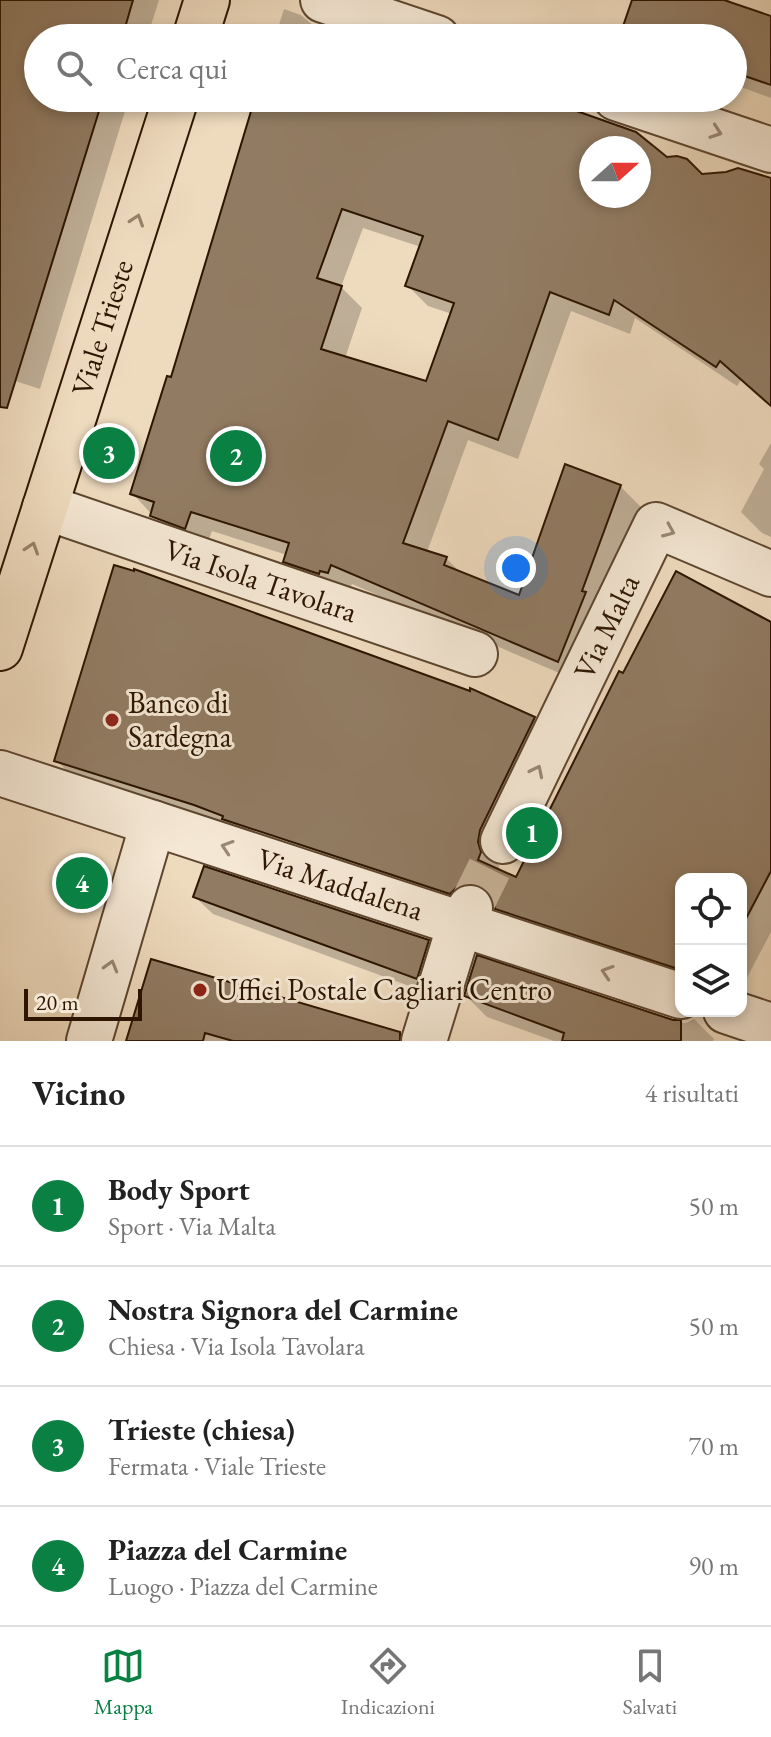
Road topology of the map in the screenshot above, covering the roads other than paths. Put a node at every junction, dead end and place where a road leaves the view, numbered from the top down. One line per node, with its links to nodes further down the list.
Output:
1 (207, 0): 3 (main road)
2 (323, 0): 4 (street)
3 (199, 24)
4 (395, 24)
5 (172, 112): 8 (main road, Viale Trieste, one-way to 5)
6 (658, 112): 7 (street, one-way to 7)
7 (771, 150)
8 (45, 507): 10 (main road, Viale Trieste, one-way to 8); 11 (street, Via Isola Tavolara)
9 (771, 574): 14 (street, Via Malta, one-way to 9)
10 (0, 648)
11 (475, 654)
12 (0, 773): 13 (street, Via Maddalena)
13 (153, 823): 15 (street, Via Maddalena, one-way to 13); 19 (street, one-way to 13)
14 (503, 841)
15 (465, 916): 16 (street, Via Maddalena, one-way to 15); 20 (street)
16 (675, 994)
17 (744, 1017): 18 (street)
18 (771, 1026)
19 (89, 1041)
20 (424, 1041)

